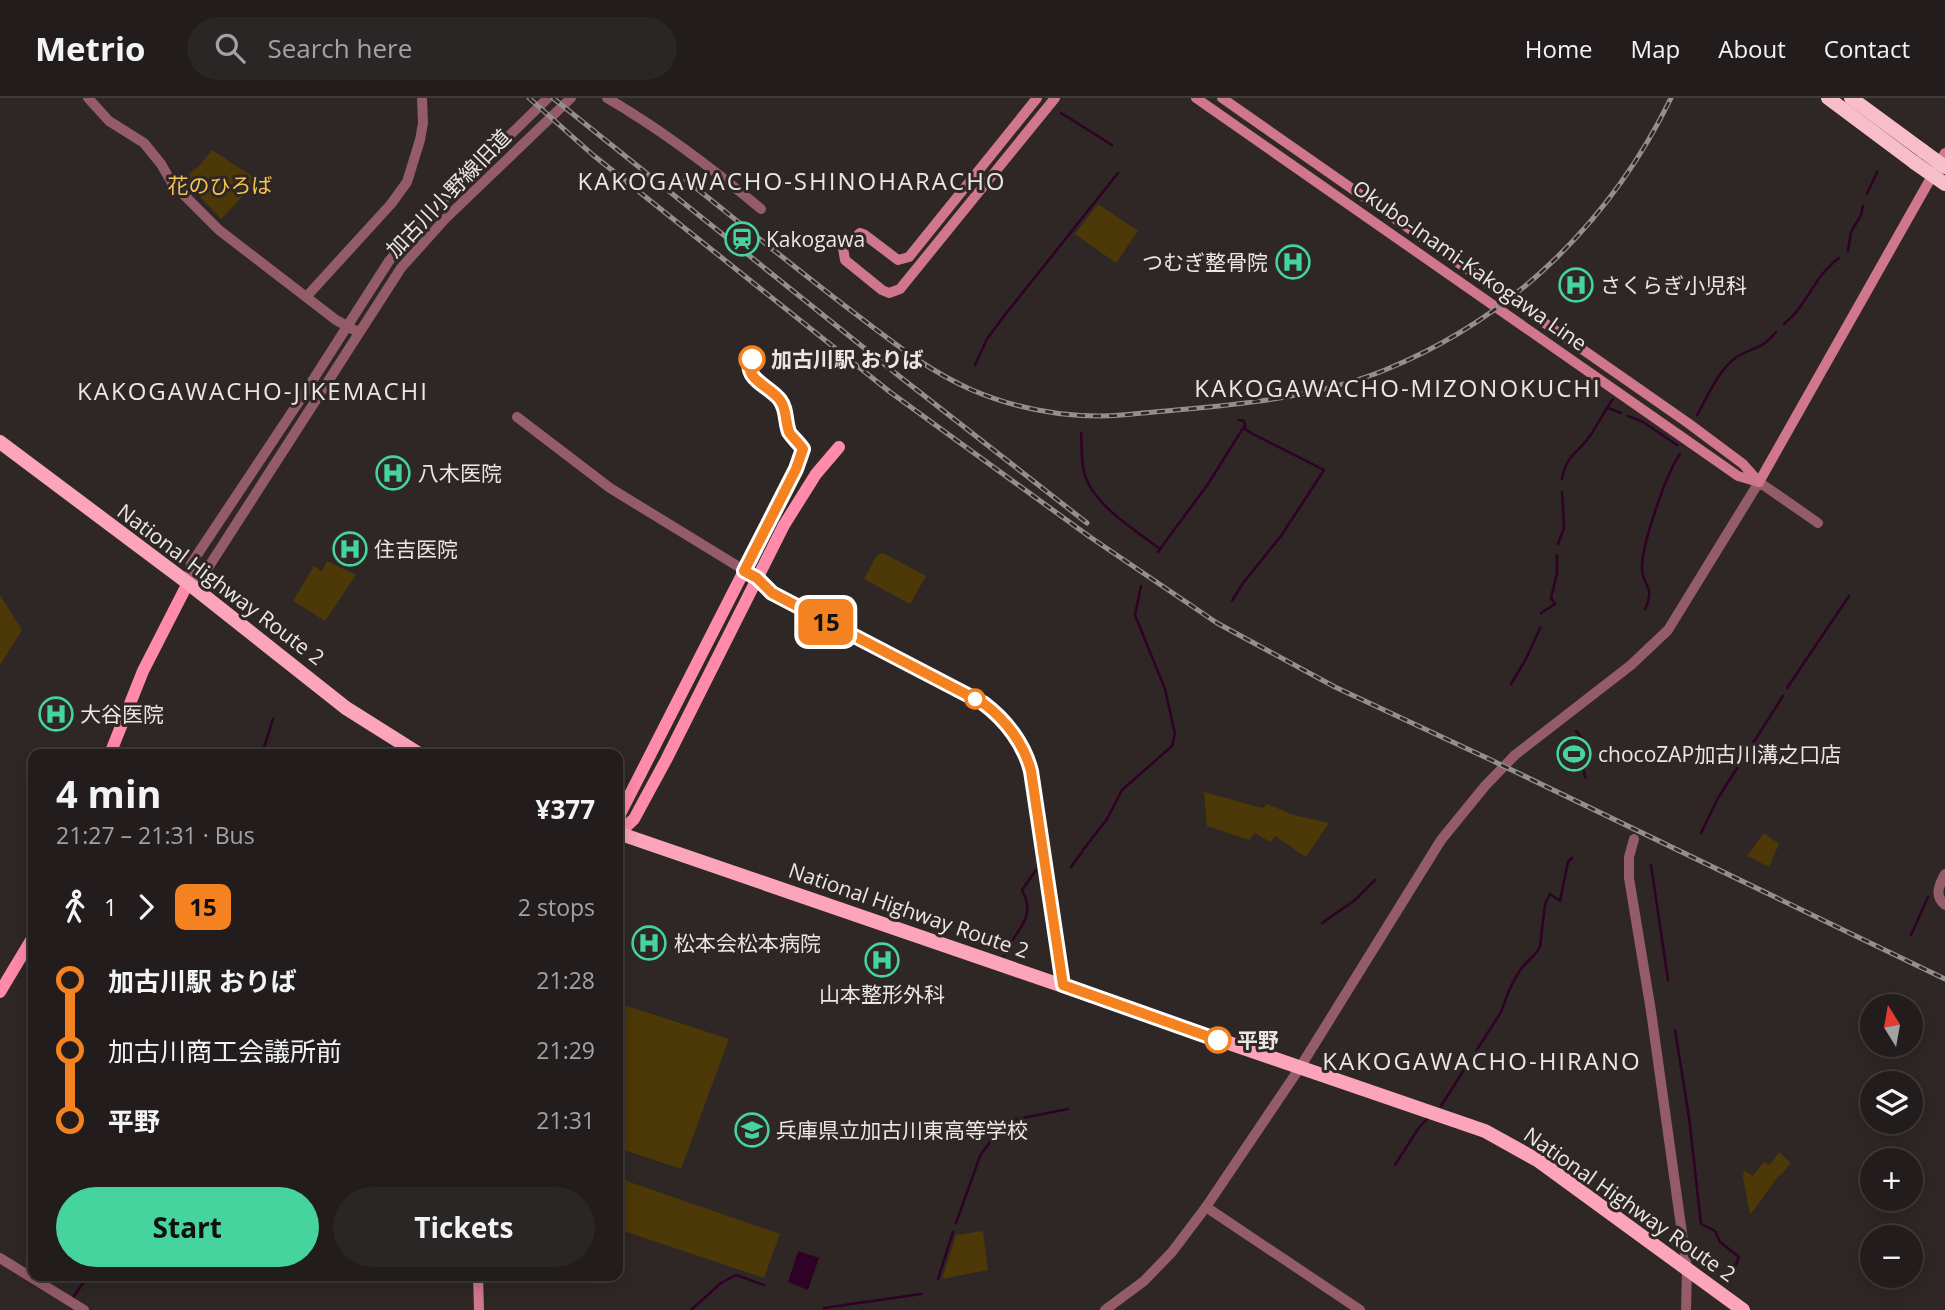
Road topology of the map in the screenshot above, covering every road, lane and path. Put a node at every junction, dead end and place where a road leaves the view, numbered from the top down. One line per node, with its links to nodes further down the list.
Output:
1 (88, 98): 17 (street)
2 (422, 98): 17 (street)
3 (548, 98): 18 (street, 加古川小野線旧道)
4 (571, 98): 19 (street, 加古川小野線旧道)
5 (607, 98): 16 (street)
6 (1037, 98): 7 (main road)
7 (1055, 98)
8 (1196, 98): 24 (main road, Okubo-Inami-Kakogawa Line)
9 (1222, 98): 24 (main road, Okubo-Inami-Kakogawa Line)
10 (1828, 98): 13 (highway)
11 (1851, 98): 13 (highway)
12 (1945, 153): 24 (main road)
13 (1919, 157): 14 (highway, bridge); 15 (highway, bridge)
14 (1945, 167)
15 (1945, 184)
16 (761, 209)
17 (307, 296): 18 (street)
18 (345, 326): 19 (street); 28 (street, 加古川小野線旧道)
19 (358, 332): 28 (street, 加古川小野線旧道)
20 (517, 417): 26 (street)
21 (0, 442): 28 (highway, National Highway Route 2)
22 (839, 447): 27 (main road)
23 (803, 449): 26 (main road)
24 (1759, 482): 25 (street); 39 (street)
25 (1818, 523)
26 (744, 571): 27 (street); 31 (main road)
27 (757, 578): 32 (main road)
28 (188, 583): 29 (main road); 30 (highway, National Highway Route 2)
29 (112, 749)
30 (411, 749)
31 (623, 808)
32 (623, 829)
33 (623, 835): 39 (highway, National Highway Route 2)
34 (1634, 839): 42 (street)
35 (1945, 874): 36 (street)
36 (1945, 905)
37 (28, 945): 38 (main road)
38 (0, 992)
39 (1299, 1069): 40 (street); 42 (highway, National Highway Route 2)
40 (1206, 1207): 48 (street); 49 (street)
41 (0, 1258): 43 (street)
42 (1687, 1269): 50 (street); 51 (highway, National Highway Route 2)
43 (28, 1275)
44 (37, 1281): 46 (street)
45 (478, 1281): 47 (main road)
46 (84, 1310)
47 (479, 1310)
48 (1105, 1310)
49 (1360, 1310)
50 (1686, 1310)
51 (1743, 1310)

